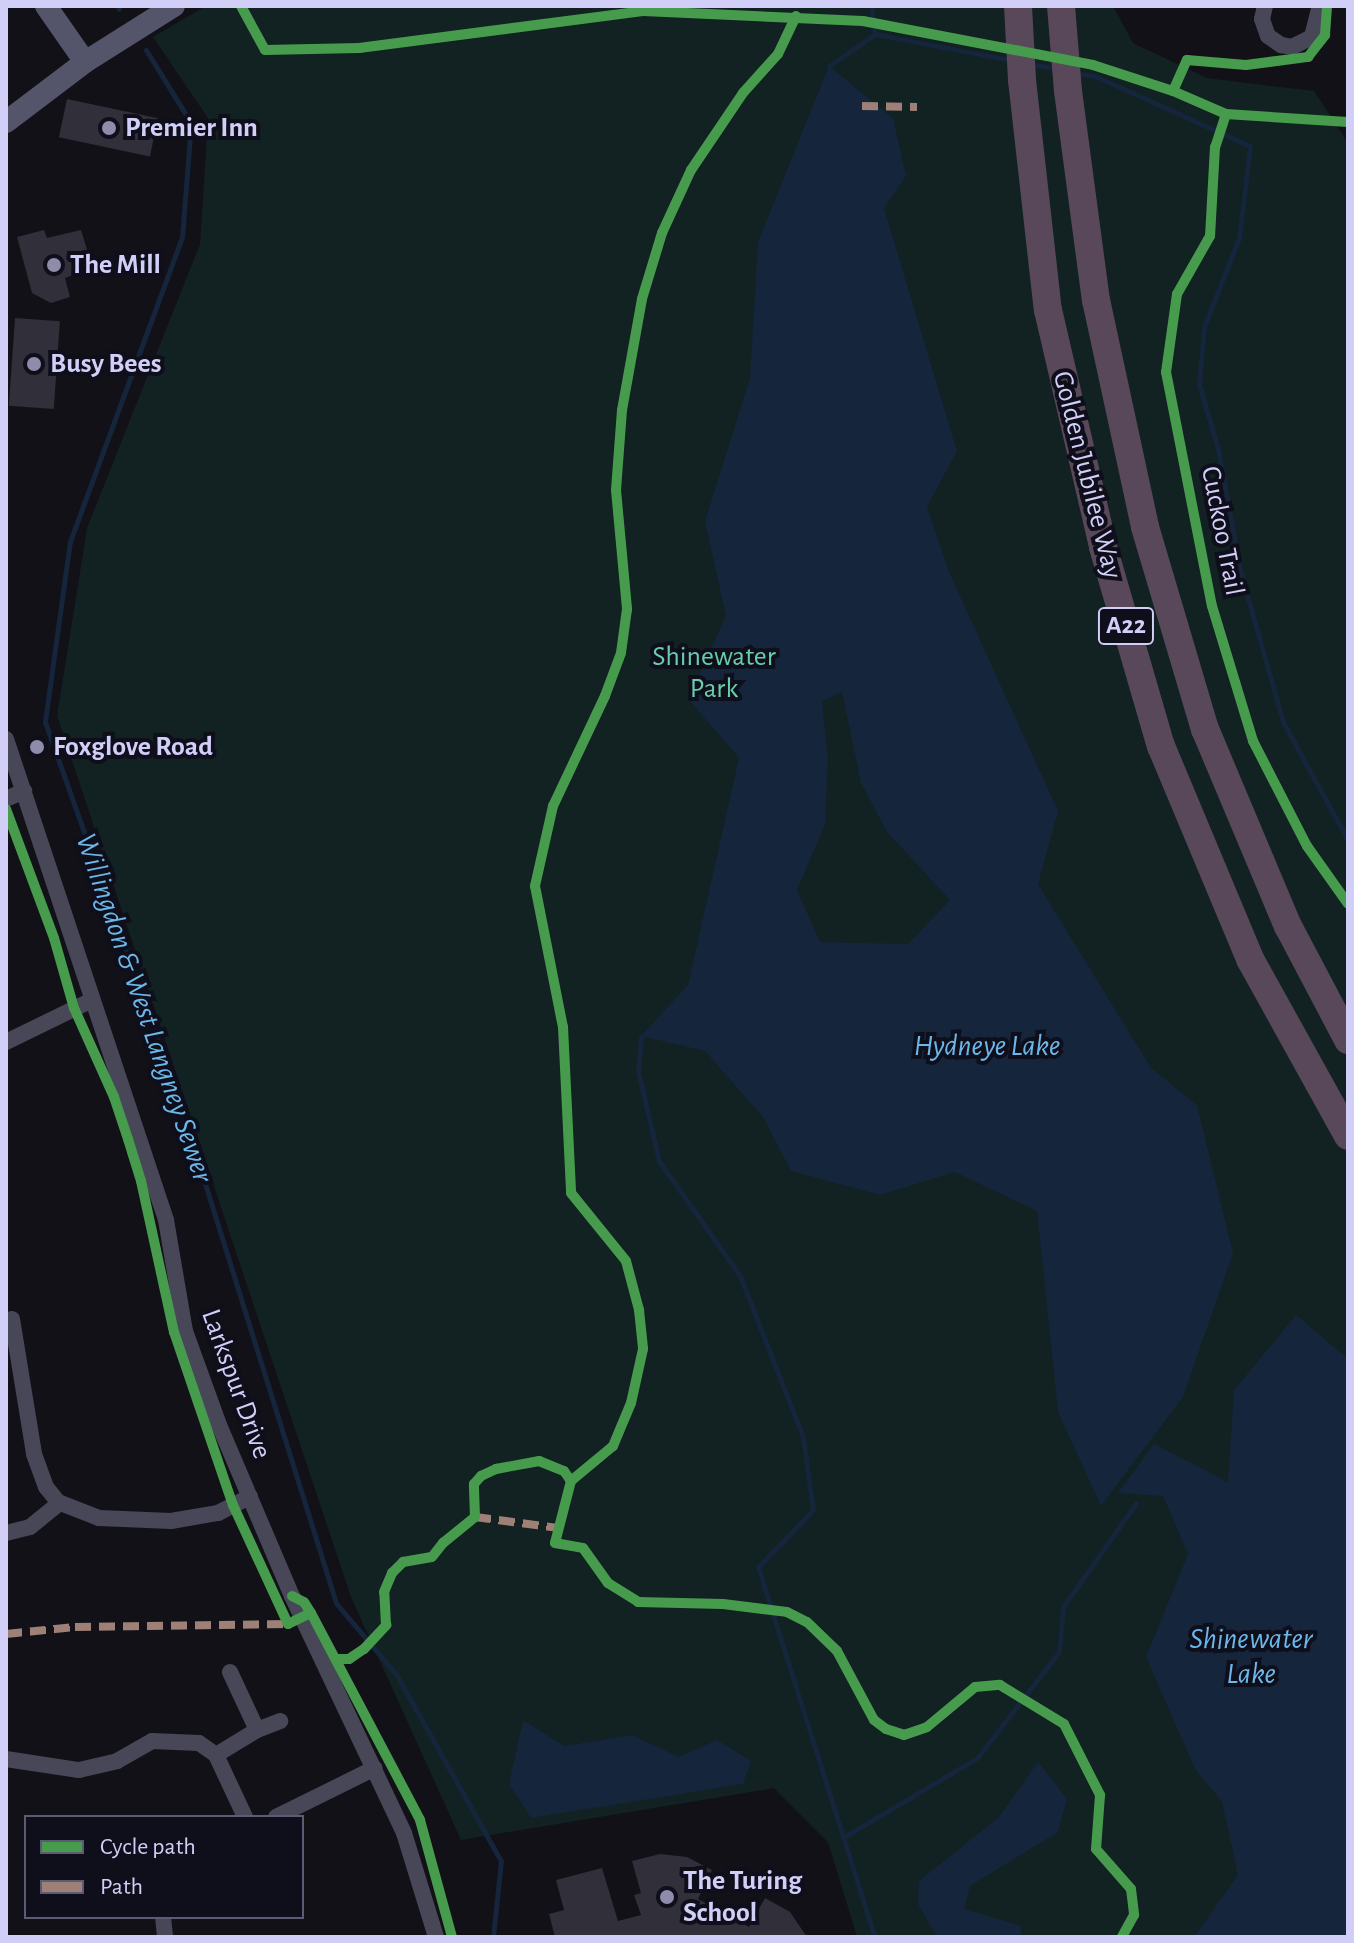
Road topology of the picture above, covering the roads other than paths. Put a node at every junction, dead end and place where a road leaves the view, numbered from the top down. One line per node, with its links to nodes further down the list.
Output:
1 (46, 6): 7 (main road)
2 (174, 6): 7 (main road)
3 (1018, 6): 15 (highway, Golden Jubilee Way / A22)
4 (1061, 6): 13 (highway, Golden Jubilee Way / A22)
5 (1265, 6): 6 (street)
6 (1320, 6)
7 (85, 62): 8 (main road)
8 (6, 122)
9 (6, 739): 10 (street, Larkspur Drive)
10 (24, 791): 11 (street); 12 (street, Larkspur Drive)
11 (6, 799)
12 (92, 1000): 14 (street); 18 (street, Larkspur Drive)
13 (1348, 1040)
14 (6, 1042)
15 (1348, 1136)
16 (12, 1319): 17 (street)
17 (12, 1370): 19 (street)
18 (250, 1497): 19 (street); 26 (street, Larkspur Drive)
19 (60, 1503): 20 (street)
20 (6, 1533)
21 (230, 1672): 23 (street)
22 (280, 1721): 23 (street)
23 (257, 1730): 24 (street)
24 (216, 1755): 25 (street); 27 (street)
25 (6, 1759)
26 (375, 1768): 28 (street); 29 (street, Larkspur Drive)
27 (244, 1815)
28 (280, 1815)
29 (436, 1937)

